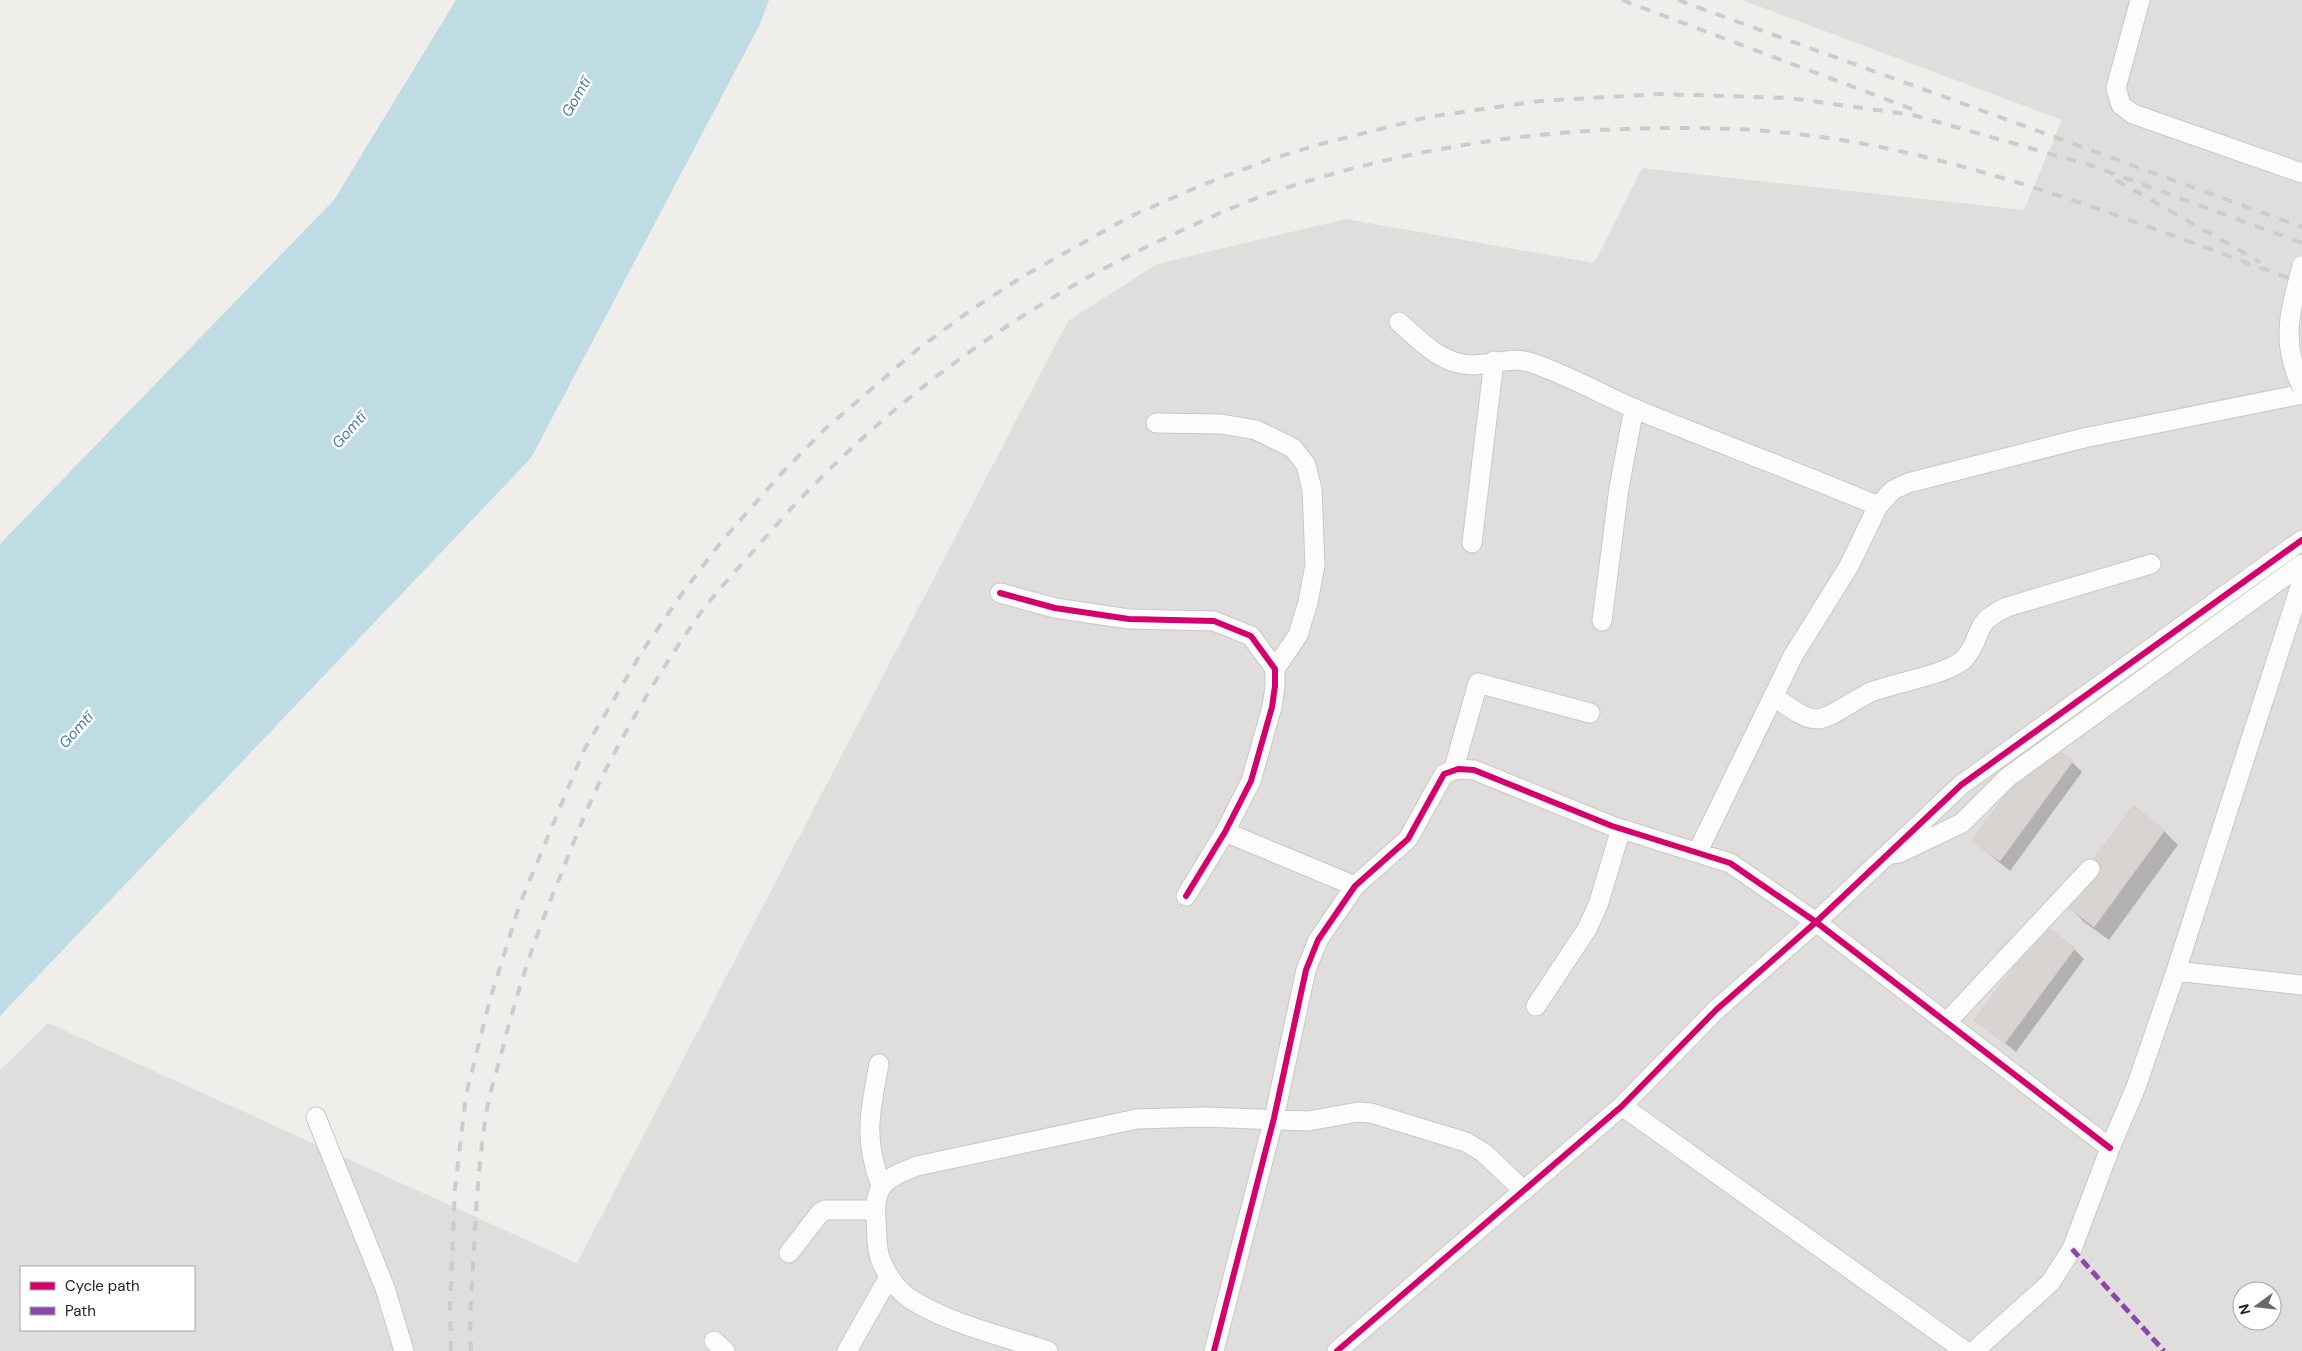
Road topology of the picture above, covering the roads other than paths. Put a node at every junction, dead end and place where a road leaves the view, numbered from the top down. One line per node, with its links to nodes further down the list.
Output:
1 (2140, 0): 2 (street)
2 (2302, 173)
3 (2302, 266): 6 (street, bridge)
4 (1399, 322): 5 (street)
5 (1494, 361): 8 (street); 12 (street)
6 (2302, 387)
7 (2302, 394): 10 (street)
8 (1634, 408): 10 (street); 17 (street)
9 (1156, 423): 18 (street)
10 (1878, 506): 19 (street)
11 (2302, 540): 25 (street)
12 (1472, 543)
13 (2151, 564): 19 (street)
14 (2302, 564): 25 (street)
15 (2302, 581): 30 (street)
16 (1000, 593): 18 (street)
17 (1602, 621)
18 (1275, 669): 23 (street)
19 (1773, 696): 24 (street)
20 (1590, 713): 21 (street)
21 (1450, 770): 22 (street); 27 (street)
22 (1621, 829): 24 (street); 32 (street)
23 (1225, 832): 27 (street); 28 (street)
24 (1697, 853): 29 (street)
25 (1887, 855): 29 (street)
26 (2090, 868): 33 (street)
27 (1355, 886): 37 (street)
28 (1186, 896)
29 (1816, 922): 33 (street); 35 (street)
30 (2176, 971): 31 (street); 38 (street)
31 (2302, 985)
32 (1536, 1006)
33 (1947, 1022): 38 (street)
34 (879, 1064): 39 (street)
35 (1622, 1106): 40 (street); 49 (street)
36 (316, 1117): 44 (street)
37 (1274, 1118): 39 (street); 40 (street); 47 (street)
38 (2110, 1148): 50 (street)
39 (881, 1186): 41 (street)
40 (1524, 1190): 48 (street)
41 (875, 1210): 42 (street); 43 (street)
42 (789, 1253)
43 (889, 1277): 45 (street); 46 (street)
44 (404, 1351)
45 (847, 1351)
46 (1048, 1351)
47 (1214, 1351)
48 (1338, 1351)
49 (1965, 1351)
50 (1974, 1351)

